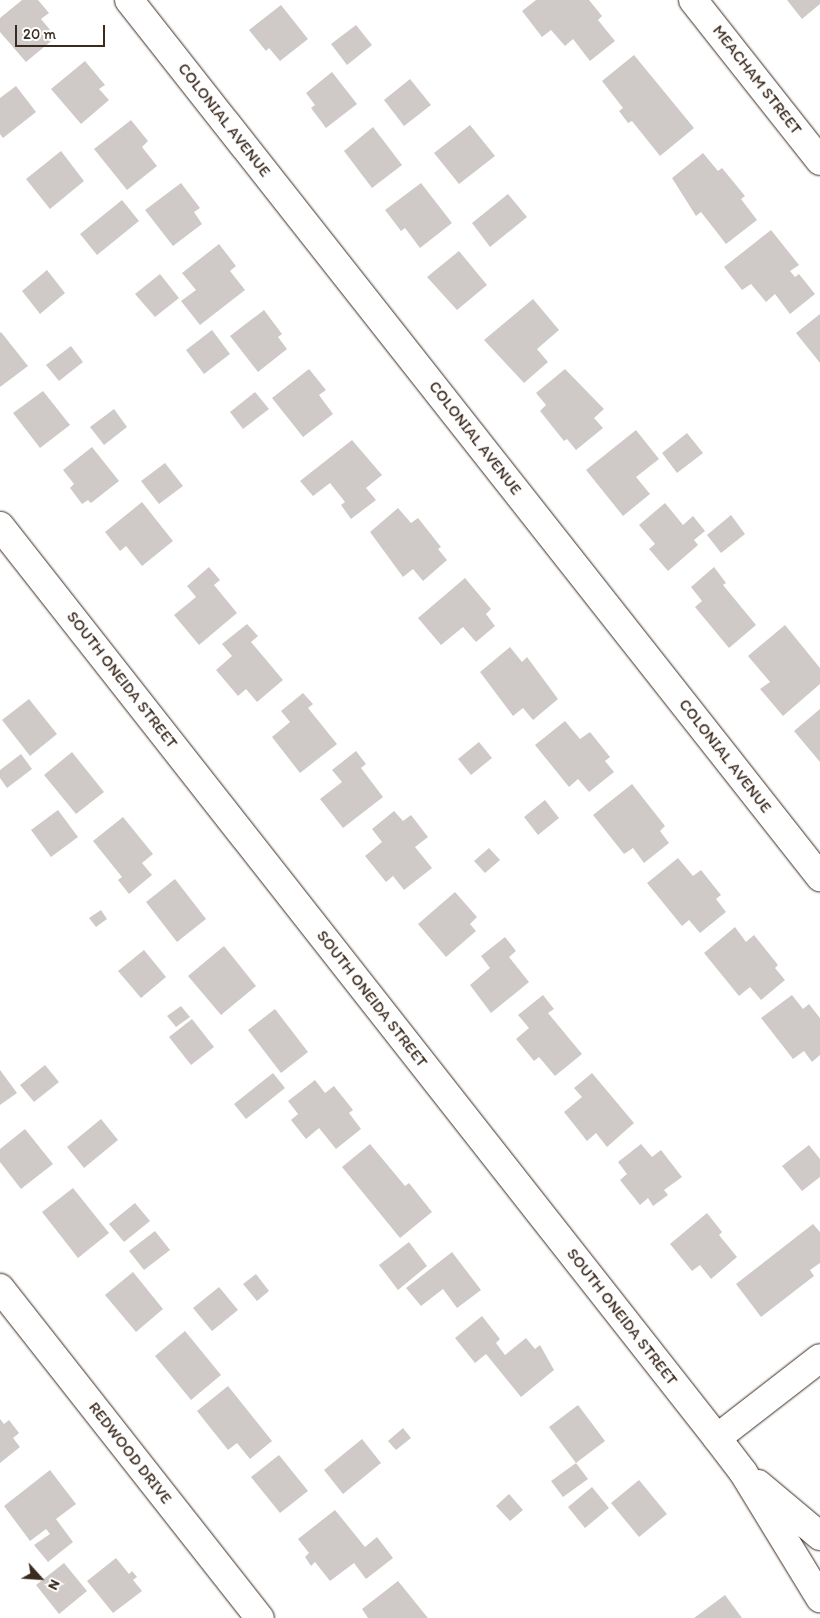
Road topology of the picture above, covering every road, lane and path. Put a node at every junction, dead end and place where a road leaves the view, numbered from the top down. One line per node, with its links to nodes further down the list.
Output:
1 (129, 0): 5 (street, COLONIAL AVENUE)
2 (693, 0): 3 (street, MEACHAM STREET)
3 (820, 161)
4 (0, 526): 8 (street, SOUTH ONEIDA STREET)
5 (820, 877)
6 (0, 1288): 12 (street, REDWOOD DRIVE)
7 (820, 1358): 8 (street)
8 (717, 1438): 9 (street, SOUTH ONEIDA STREET)
9 (743, 1472): 10 (street, SOUTH ONEIDA STREET); 11 (street, SOUTH ONEIDA STREET)
10 (815, 1522)
11 (820, 1598)
12 (260, 1618)

